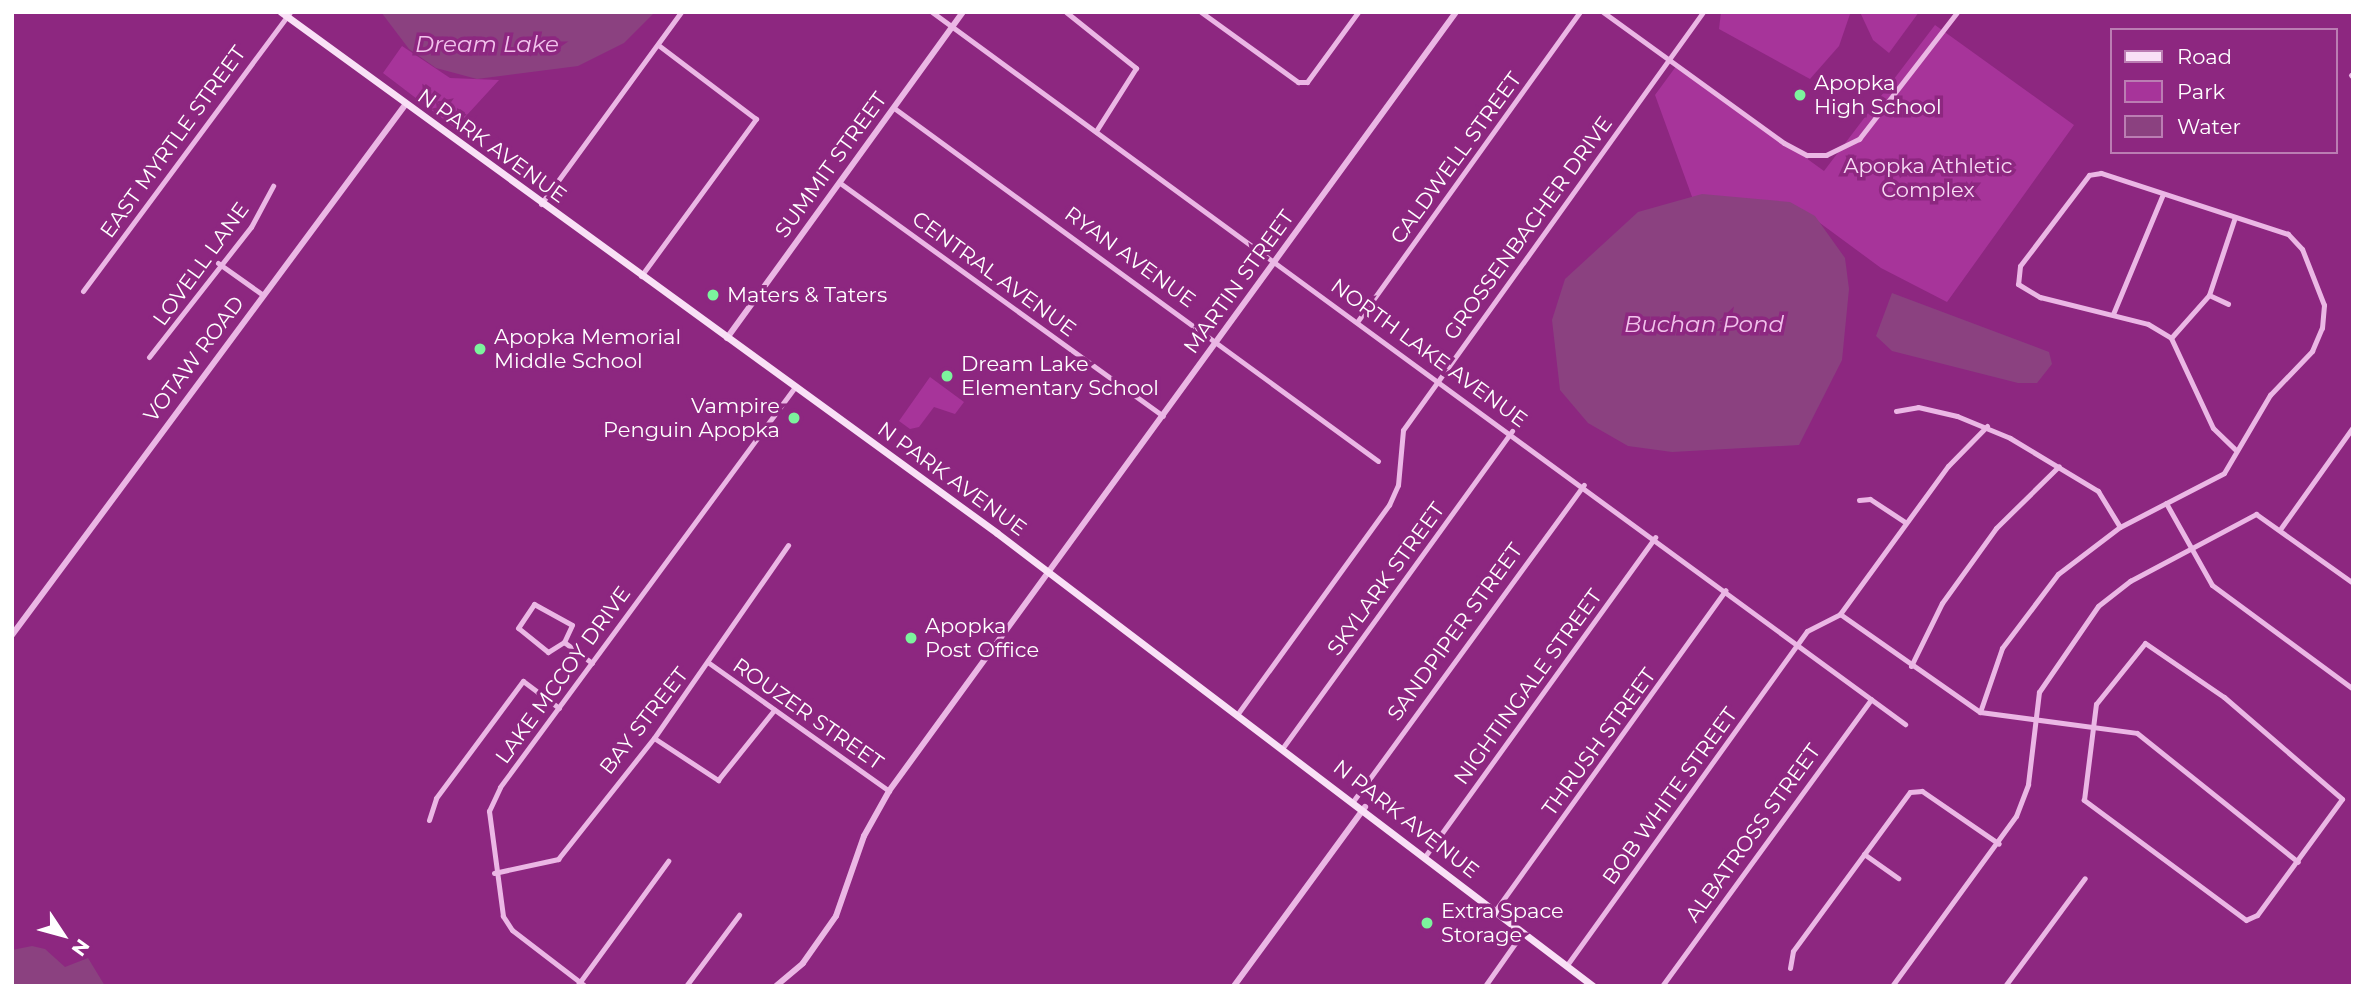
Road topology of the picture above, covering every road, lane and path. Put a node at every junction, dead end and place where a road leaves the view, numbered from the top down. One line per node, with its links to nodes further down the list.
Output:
1 (681, 12): 14 (street)
2 (932, 12): 13 (street, NORTH LAKE AVENUE)
3 (963, 12): 13 (street, SUMMIT STREET)
4 (1066, 12): 18 (street)
5 (1201, 12): 6 (street)
6 (1358, 12)
7 (1456, 12): 24 (street, MARTIN STREET)
8 (1580, 12): 32 (street, CALDWELL STREET)
9 (1603, 12): 15 (street)
10 (1703, 12): 15 (street, GROSSENBACHER DRIVE)
11 (1957, 12): 15 (street)
12 (286, 14): 16 (main road, N PARK AVENUE); 27 (street, EAST MYRTLE STREET)
13 (952, 27): 17 (street, SUMMIT STREET); 18 (street, NORTH LAKE AVENUE)
14 (658, 45): 22 (street); 26 (street)
15 (1670, 60): 37 (street, GROSSENBACHER DRIVE)
16 (405, 104): 22 (main road, N PARK AVENUE); 28 (street, VOTAW ROAD)
17 (894, 108): 19 (street, SUMMIT STREET); 35 (street, RYAN AVENUE)
18 (1096, 131): 24 (street, NORTH LAKE AVENUE)
19 (840, 183): 33 (street, SUMMIT STREET); 40 (street, CENTRAL AVENUE)
20 (273, 186): 25 (street, LOVELL LANE)
21 (2162, 194): 23 (street); 31 (street); 31 (street)
22 (541, 204): 26 (main road, N PARK AVENUE)
23 (2235, 217): 29 (street); 44 (street)
24 (1276, 260): 32 (street, NORTH LAKE AVENUE); 35 (street, MARTIN STREET)
25 (218, 263): 28 (street); 36 (street, LOVELL LANE)
26 (641, 276): 33 (main road, N PARK AVENUE)
27 (83, 291)
28 (263, 295): 60 (street, VOTAW ROAD)
29 (2209, 295): 30 (street); 34 (street)
30 (2228, 304)
31 (2113, 314): 34 (street)
32 (1357, 322): 37 (street, NORTH LAKE AVENUE)
33 (727, 338): 38 (main road, N PARK AVENUE)
34 (2171, 338): 44 (street)
35 (1219, 340): 40 (street, MARTIN STREET); 45 (street, RYAN AVENUE)
36 (149, 357)
37 (1437, 381): 43 (street, NORTH LAKE AVENUE); 70 (street, GROSSENBACHER DRIVE)
38 (795, 387): 56 (main road, N PARK AVENUE); 63 (street, LAKE MCCOY DRIVE)
39 (1896, 411): 41 (street)
40 (1164, 416): 56 (street, MARTIN STREET)
41 (1987, 426): 46 (street); 50 (street)
42 (2353, 427): 52 (street)
43 (1512, 431): 47 (street, NORTH LAKE AVENUE); 76 (street, SKYLARK STREET)
44 (2235, 449): 49 (street)
45 (1378, 461)
46 (2059, 466): 51 (street); 65 (street)
47 (1584, 485): 53 (street, NORTH LAKE AVENUE); 78 (street, SANDPIPER STREET)
48 (1859, 500): 50 (street)
49 (2166, 503): 51 (street); 55 (street)
50 (1905, 522): 59 (street)
51 (2120, 527): 71 (street)
52 (2281, 527): 55 (street); 57 (street)
53 (1655, 537): 58 (street, NORTH LAKE AVENUE); 83 (street, NIGHTINGALE STREET)
54 (788, 545): 64 (street, BAY STREET)
55 (2189, 550): 66 (street); 72 (street)
56 (1051, 573): 70 (main road, N PARK AVENUE); 77 (street, MARTIN STREET)
57 (2353, 583)
58 (1726, 590): 62 (street, NORTH LAKE AVENUE); 89 (street, THRUSH STREET)
59 (1840, 614): 62 (street, BOB WHITE STREET); 65 (street)
60 (12, 635)
61 (564, 642): 61 (street); 63 (street)
62 (1799, 645): 67 (street, NORTH LAKE AVENUE); 92 (street, BOB WHITE STREET)
63 (592, 663): 68 (street, LAKE MCCOY DRIVE)
64 (709, 663): 69 (street, ROUZER STREET); 75 (street, BAY STREET)
65 (1911, 666): 71 (street)
66 (2353, 688)
67 (1871, 699): 73 (street, NORTH LAKE AVENUE); 102 (street, ALBATROSS STREET)
68 (559, 708): 80 (street); 86 (street, LAKE MCCOY DRIVE)
69 (774, 710): 75 (street); 77 (street, ROUZER STREET)
70 (1239, 712): 76 (main road, N PARK AVENUE)
71 (1980, 712): 72 (street)
72 (2035, 720): 74 (street); 81 (street)
73 (1905, 724)
74 (2089, 726): 85 (street); 85 (street); 85 (street)
75 (654, 738): 86 (street, BAY STREET)
76 (1284, 746): 78 (main road, N PARK AVENUE)
77 (889, 791): 97 (street, MARTIN STREET)
78 (1354, 800): 79 (main road, N PARK AVENUE)
79 (1365, 807): 83 (main road, N PARK AVENUE); 98 (street)
80 (429, 820)
81 (1998, 844): 82 (street); 103 (street)
82 (1864, 854): 87 (street); 93 (street)
83 (1426, 855): 89 (main road, N PARK AVENUE)
84 (668, 861): 95 (street)
85 (2298, 862)
86 (494, 873): 95 (street, LAKE MCCOY DRIVE)
87 (1898, 878)
88 (2085, 878): 104 (street)
89 (1495, 911): 91 (main road, N PARK AVENUE)
90 (739, 915): 96 (street)
91 (1523, 932): 92 (main road, N PARK AVENUE); 99 (street)
92 (1567, 965): 94 (main road, N PARK AVENUE)
93 (1790, 968)
94 (1583, 978): 100 (street); 101 (main road, N PARK AVENUE)
95 (581, 984)
96 (686, 986)
97 (776, 986)
98 (1234, 986)
99 (1485, 986)
100 (1578, 986)
101 (1593, 986)
102 (1662, 986)
103 (1892, 986)
104 (2005, 986)

